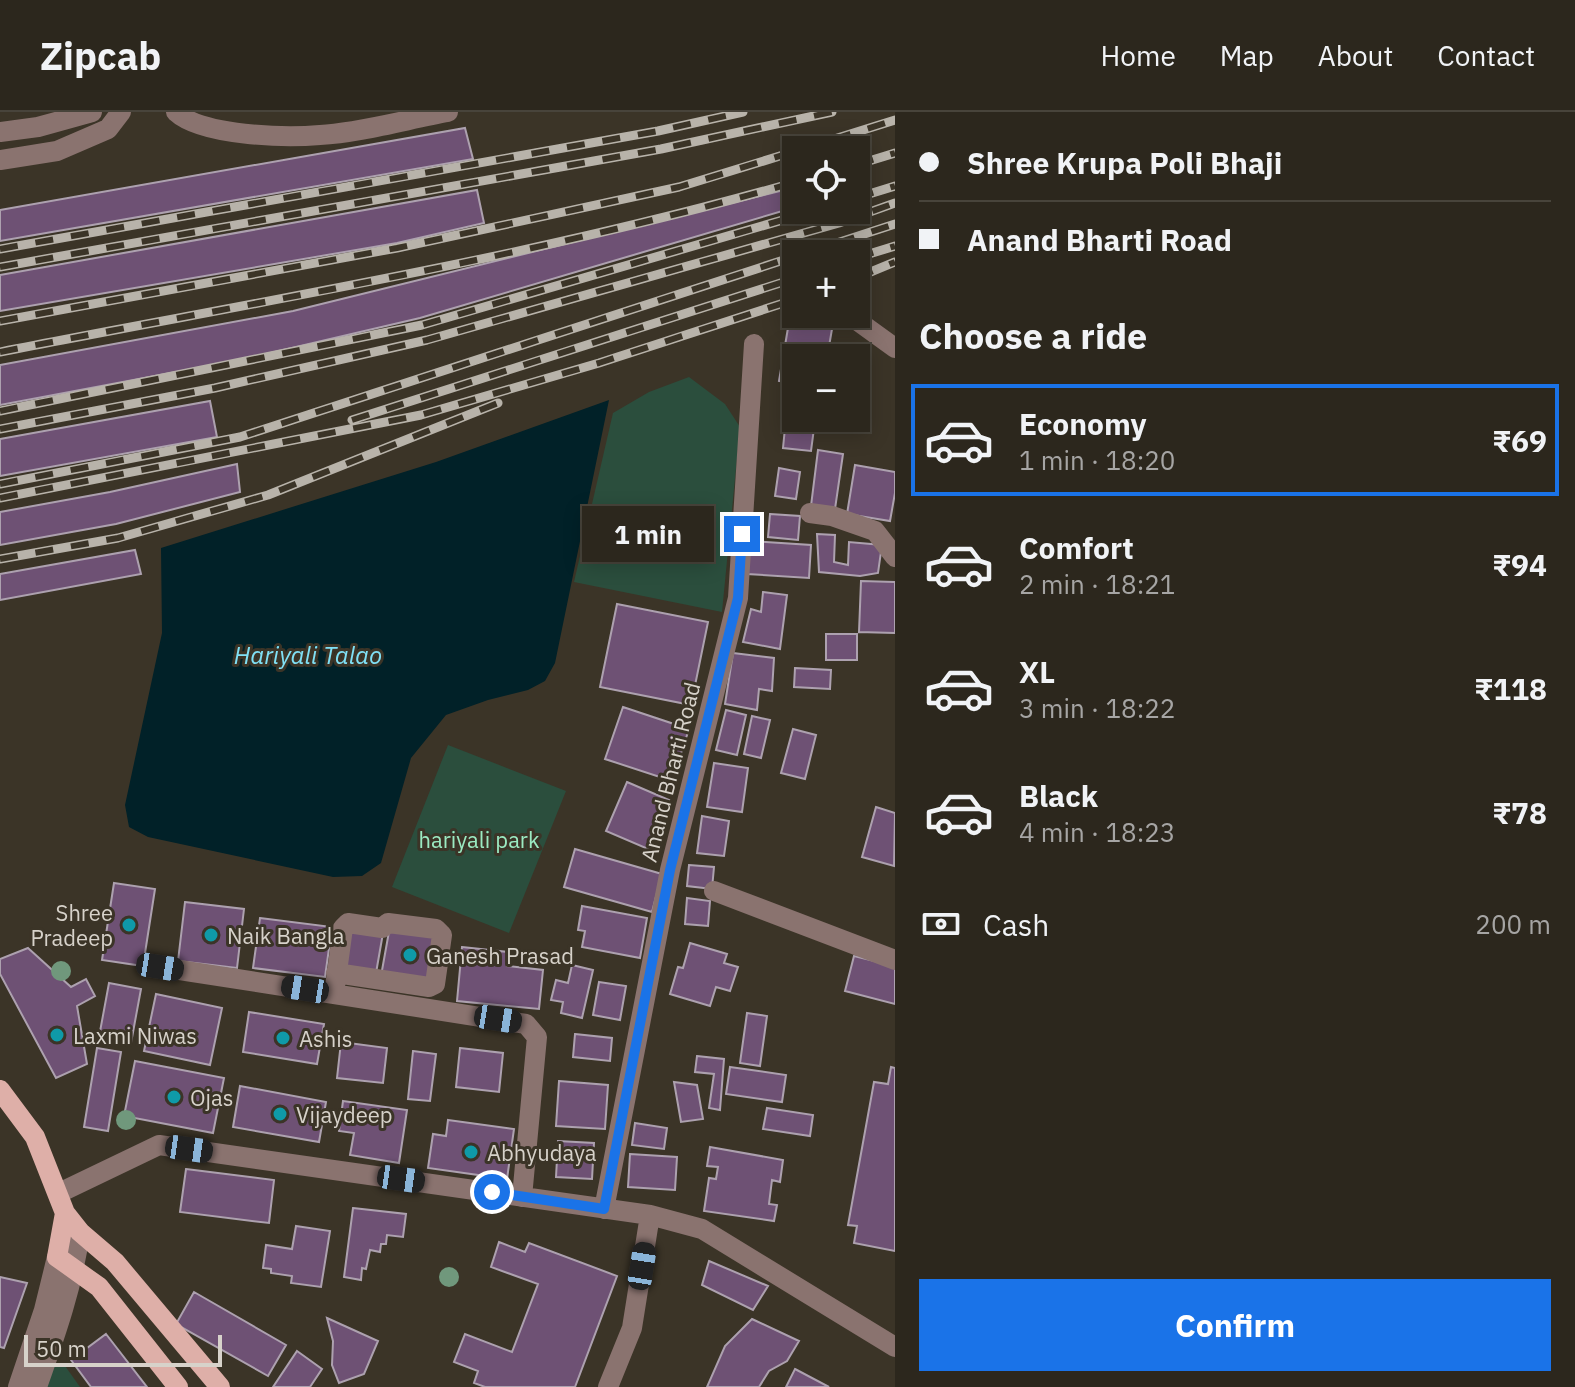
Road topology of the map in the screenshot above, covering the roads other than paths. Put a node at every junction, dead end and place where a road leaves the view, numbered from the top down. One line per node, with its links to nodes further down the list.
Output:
1 (92, 112): 6 (street)
2 (121, 112): 8 (street)
3 (176, 112): 7 (street)
4 (348, 112): 7 (street)
5 (448, 112): 7 (street)
6 (0, 132)
7 (321, 136)
8 (0, 160)
9 (867, 328): 11 (street)
10 (754, 344): 24 (street, Anand Bharti Road)
11 (895, 348)
12 (810, 513): 13 (street)
13 (895, 557)
14 (714, 891): 15 (street)
15 (895, 960)
16 (160, 967): 19 (street)
17 (336, 973): 18 (street); 18 (street); 19 (street)
18 (389, 981): 20 (street)
19 (334, 994): 20 (street)
20 (386, 1002): 22 (street)
21 (0, 1090): 23 (main road)
22 (522, 1197): 23 (street); 24 (street)
23 (62, 1203): 26 (main road); 27 (main road)
24 (604, 1209): 25 (street)
25 (650, 1215): 29 (street); 33 (street)
26 (80, 1232): 28 (street); 32 (main road)
27 (57, 1257): 28 (main road); 30 (street)
28 (75, 1270): 30 (street); 31 (main road)
29 (895, 1347)
30 (20, 1385)
31 (178, 1387)
32 (220, 1387)
33 (608, 1387)

